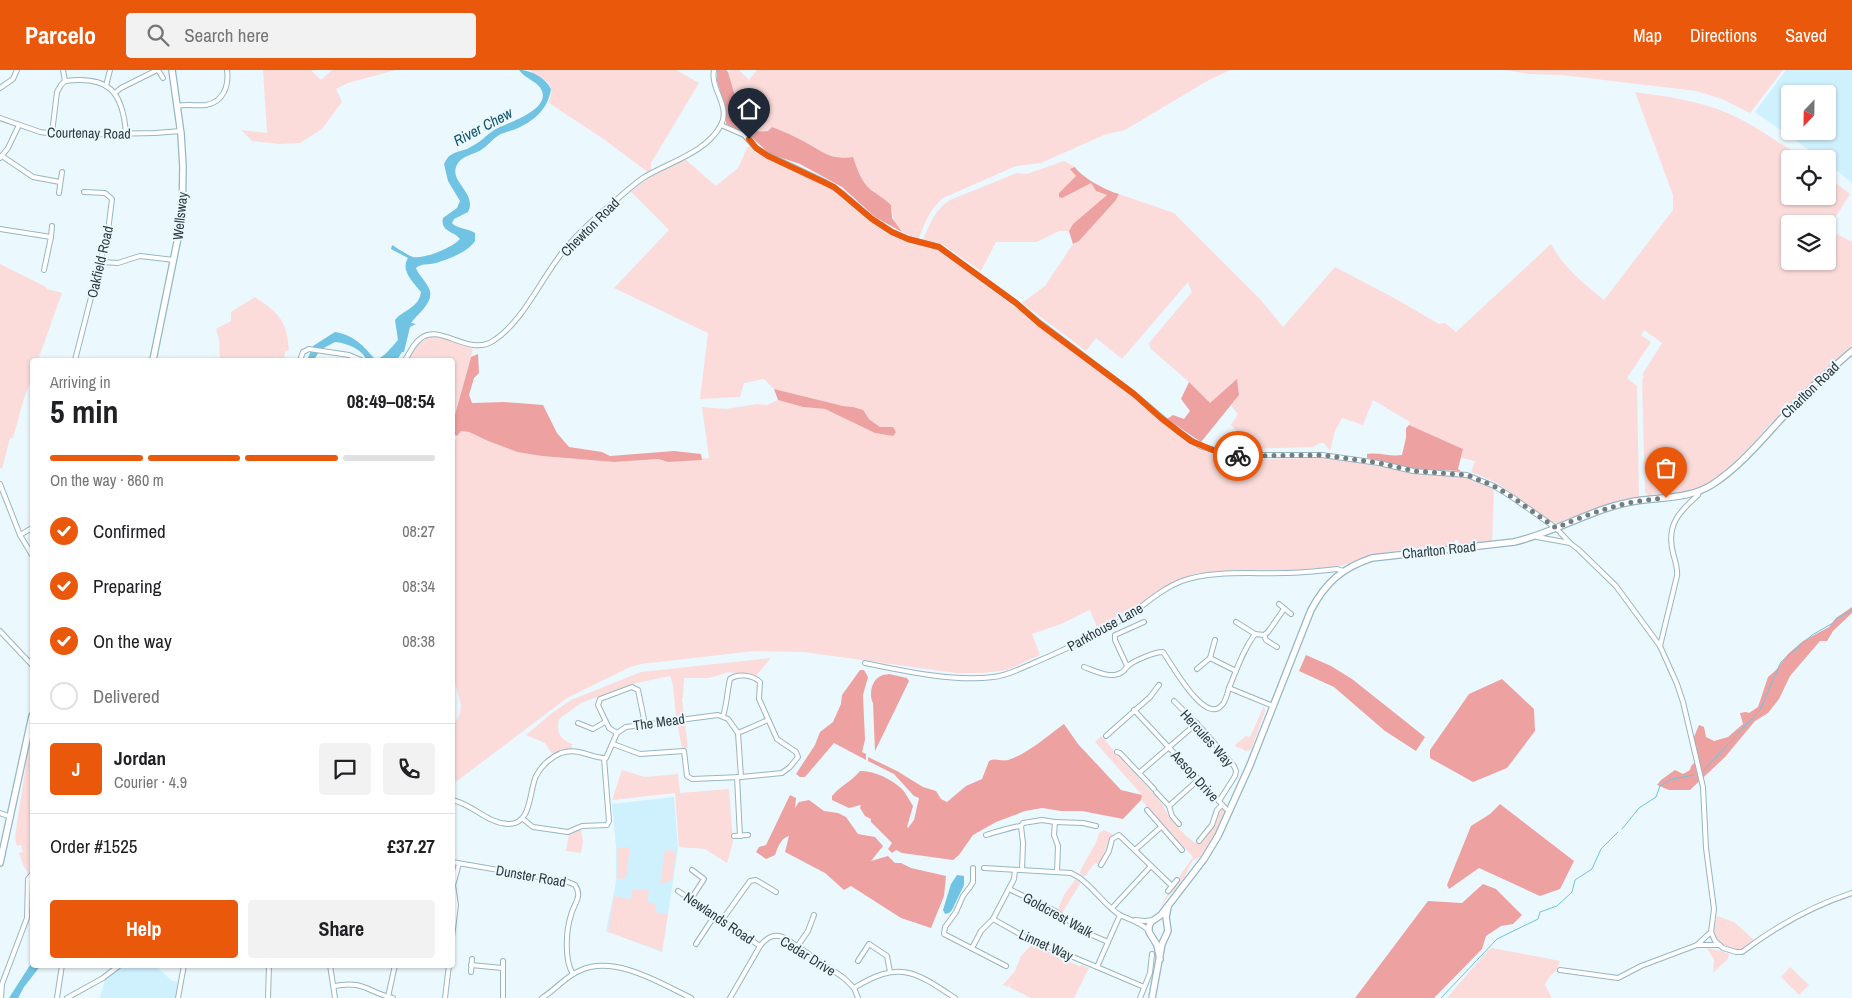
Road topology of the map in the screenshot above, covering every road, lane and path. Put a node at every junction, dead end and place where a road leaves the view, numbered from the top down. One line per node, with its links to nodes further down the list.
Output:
1 (17, 70): 11 (street)
2 (63, 70): 9 (street)
3 (110, 70): 10 (street)
4 (158, 70): 8 (street); 12 (street)
5 (172, 70): 13 (street, Wellsway)
6 (227, 70): 13 (street)
7 (714, 70): 16 (street)
8 (163, 78)
9 (65, 81): 10 (street); 18 (street)
10 (106, 86): 12 (street)
11 (0, 88)
12 (115, 93): 19 (street)
13 (177, 106): 17 (street, Wellsway)
14 (0, 118): 15 (street, Courtenay Road)
15 (19, 125): 18 (street, Courtenay Road); 20 (street)
16 (721, 125): 38 (street, Chewton Road); 43 (street)
17 (181, 131): 19 (street, Courtenay Road); 28 (street, Wellsway)
18 (52, 133): 19 (street, Courtenay Road)
19 (126, 134)
20 (1, 157): 22 (street)
21 (62, 172): 22 (street)
22 (60, 182): 23 (street)
23 (59, 192)
24 (84, 192): 29 (street, Oakfield Road)
25 (52, 226): 27 (street)
26 (0, 229): 27 (street)
27 (51, 237): 30 (street)
28 (174, 260): 29 (street); 35 (street, Wellsway)
29 (101, 262): 33 (street, Oakfield Road)
30 (44, 270)
31 (1852, 350): 40 (street, Charlton Road)
32 (70, 354): 33 (street)
33 (76, 355): 34 (street, Oakfield Road)
34 (75, 358)
35 (153, 358)
36 (301, 358): 37 (street)
37 (356, 358)
38 (406, 358)
39 (0, 484): 45 (street)
40 (1699, 491): 41 (street, Charlton Road); 42 (street)
41 (1688, 494): 42 (street); 43 (street, Charlton Road)
42 (1688, 504): 59 (street)
43 (1556, 528): 46 (street, Charlton Road); 47 (street)
44 (30, 529): 45 (street)
45 (20, 535): 48 (street)
46 (1535, 536): 47 (street); 49 (street, Charlton Road)
47 (1570, 543): 59 (street)
48 (30, 552)
49 (1343, 571): 63 (street, Parkhouse Lane); 71 (street, Charlton Road)
50 (1279, 604): 51 (street)
51 (1284, 609): 52 (street); 57 (street)
52 (1290, 614)
53 (1144, 622): 64 (street)
54 (1236, 622): 56 (street)
55 (0, 631): 62 (street)
56 (1255, 634): 57 (street); 67 (street)
57 (1264, 635): 60 (street)
58 (1215, 640): 61 (street)
59 (1660, 646): 143 (street)
60 (1277, 647)
61 (1210, 658): 66 (street); 67 (street)
62 (30, 663)
63 (865, 663)
64 (1127, 666): 65 (street); 69 (street)
65 (1084, 667)
66 (1197, 669)
67 (1236, 671): 69 (street)
68 (1159, 685): 72 (street)
69 (1230, 688): 71 (street)
70 (1174, 701): 77 (street, Hercules Way)
71 (1273, 706): 94 (street, Charlton Road)
72 (1134, 710): 82 (street); 84 (street, Aesop Drive)
73 (723, 716): 74 (street); 78 (street, The Mead); 81 (street)
74 (768, 720): 81 (street); 88 (street)
75 (605, 722): 76 (street); 78 (street); 80 (street)
76 (578, 723)
77 (1197, 723): 84 (street, Aesop Drive); 91 (street, Hercules Way)
78 (645, 724): 80 (street, The Mead)
79 (30, 726): 96 (street)
80 (617, 733): 83 (street, The Mead)
81 (738, 733): 88 (street)
82 (1106, 736)
83 (613, 744): 86 (street, The Mead); 88 (street)
84 (1169, 746): 87 (street); 89 (street, Aesop Drive)
85 (1117, 752): 87 (street)
86 (604, 758): 97 (street); 97 (street)
87 (1139, 773): 92 (street)
88 (739, 777): 106 (street)
89 (1198, 780): 91 (street, Aesop Drive); 92 (street)
90 (455, 801): 97 (street)
91 (1220, 803): 94 (street, Aesop Drive); 107 (street, Aesop Drive)
92 (1169, 806): 99 (street)
93 (1147, 810): 102 (street)
94 (1229, 812): 132 (street, Charlton Road)
95 (0, 813): 96 (street)
96 (11, 817): 110 (street)
97 (523, 819)
98 (1055, 822): 100 (street); 101 (street); 120 (street)
99 (1179, 824)
100 (1021, 826): 104 (street); 119 (street)
101 (1096, 826)
102 (1161, 827): 108 (street); 109 (street)
103 (748, 835): 106 (street)
104 (986, 835)
105 (734, 836): 106 (street)
106 (740, 836)
107 (1198, 841)
108 (1135, 850): 113 (street); 114 (street)
109 (1182, 850)
110 (0, 862)
111 (455, 863): 112 (street, Dunster Road)
112 (459, 864): 123 (street); 172 (street, Dunster Road)
113 (1101, 865)
114 (1151, 866): 124 (street); 133 (street)
115 (973, 868): 152 (street)
116 (984, 868): 118 (street)
117 (692, 870): 131 (street)
118 (1015, 870): 119 (street); 125 (street)
119 (1022, 870): 120 (street)
120 (1057, 872): 133 (street)
121 (30, 876): 178 (street)
122 (1177, 880): 124 (street)
123 (455, 881)
124 (1172, 886): 127 (street)
125 (1009, 888): 138 (street); 146 (street, Goldcrest Walk)
126 (678, 891): 131 (street, Newlands Road)
127 (1168, 891)
128 (776, 892): 140 (street)
129 (1852, 894): 148 (street)
130 (455, 895): 134 (street)
131 (691, 899): 135 (street, Newlands Road)
132 (1169, 903): 141 (street, Charlton Road); 142 (street)
133 (1112, 908): 137 (street)
134 (455, 913)
135 (715, 915): 140 (street, Newlands Road); 147 (street)
136 (814, 915): 151 (street)
137 (1120, 915): 139 (street); 146 (street)
138 (993, 919): 152 (street); 168 (street, Linnet Way)
139 (1131, 919): 141 (street); 144 (street)
140 (722, 920): 149 (street, Newlands Road)
141 (1154, 920): 142 (street); 144 (street, Charlton Road)
142 (1167, 924): 145 (street)
143 (1710, 932): 148 (street); 150 (street)
144 (1151, 934): 145 (street); 155 (street)
145 (1166, 934): 155 (street)
146 (1108, 942): 168 (street)
147 (696, 944)
148 (1718, 944): 150 (street)
149 (760, 946): 151 (street, Cedar Drive); 188 (street, Cedar Drive)
150 (1698, 946): 169 (street)
151 (797, 947): 175 (street, Cedar Drive)
152 (972, 948): 159 (street)
153 (1152, 954): 174 (street)
154 (472, 959): 158 (street)
155 (1160, 959): 192 (street)
156 (503, 961): 167 (street)
157 (858, 961): 171 (street)
158 (471, 965): 167 (street); 170 (street)
159 (1006, 966)
160 (62, 968): 179 (street)
161 (116, 968): 180 (street)
162 (183, 968): 181 (street)
163 (269, 968): 182 (street)
164 (331, 968): 173 (street)
165 (395, 968): 177 (street)
166 (449, 968): 184 (street)
167 (502, 968): 185 (street)
168 (1097, 968): 174 (street, Linnet Way)
169 (1560, 970)
170 (471, 972)
171 (890, 972): 175 (street); 190 (street)
172 (573, 974): 176 (street); 187 (street)
173 (334, 986): 177 (street); 183 (street)
174 (1144, 987): 191 (street)
175 (854, 988): 189 (street)
176 (548, 996): 186 (street)
177 (390, 997)
178 (1, 998)
179 (57, 998)
180 (67, 998)
181 (178, 998)
182 (268, 998)
183 (335, 998)
184 (445, 998)
185 (502, 998)
186 (542, 998)
187 (691, 998)
188 (730, 998)
189 (858, 998)
190 (956, 998)
191 (1140, 998)
192 (1152, 998)

